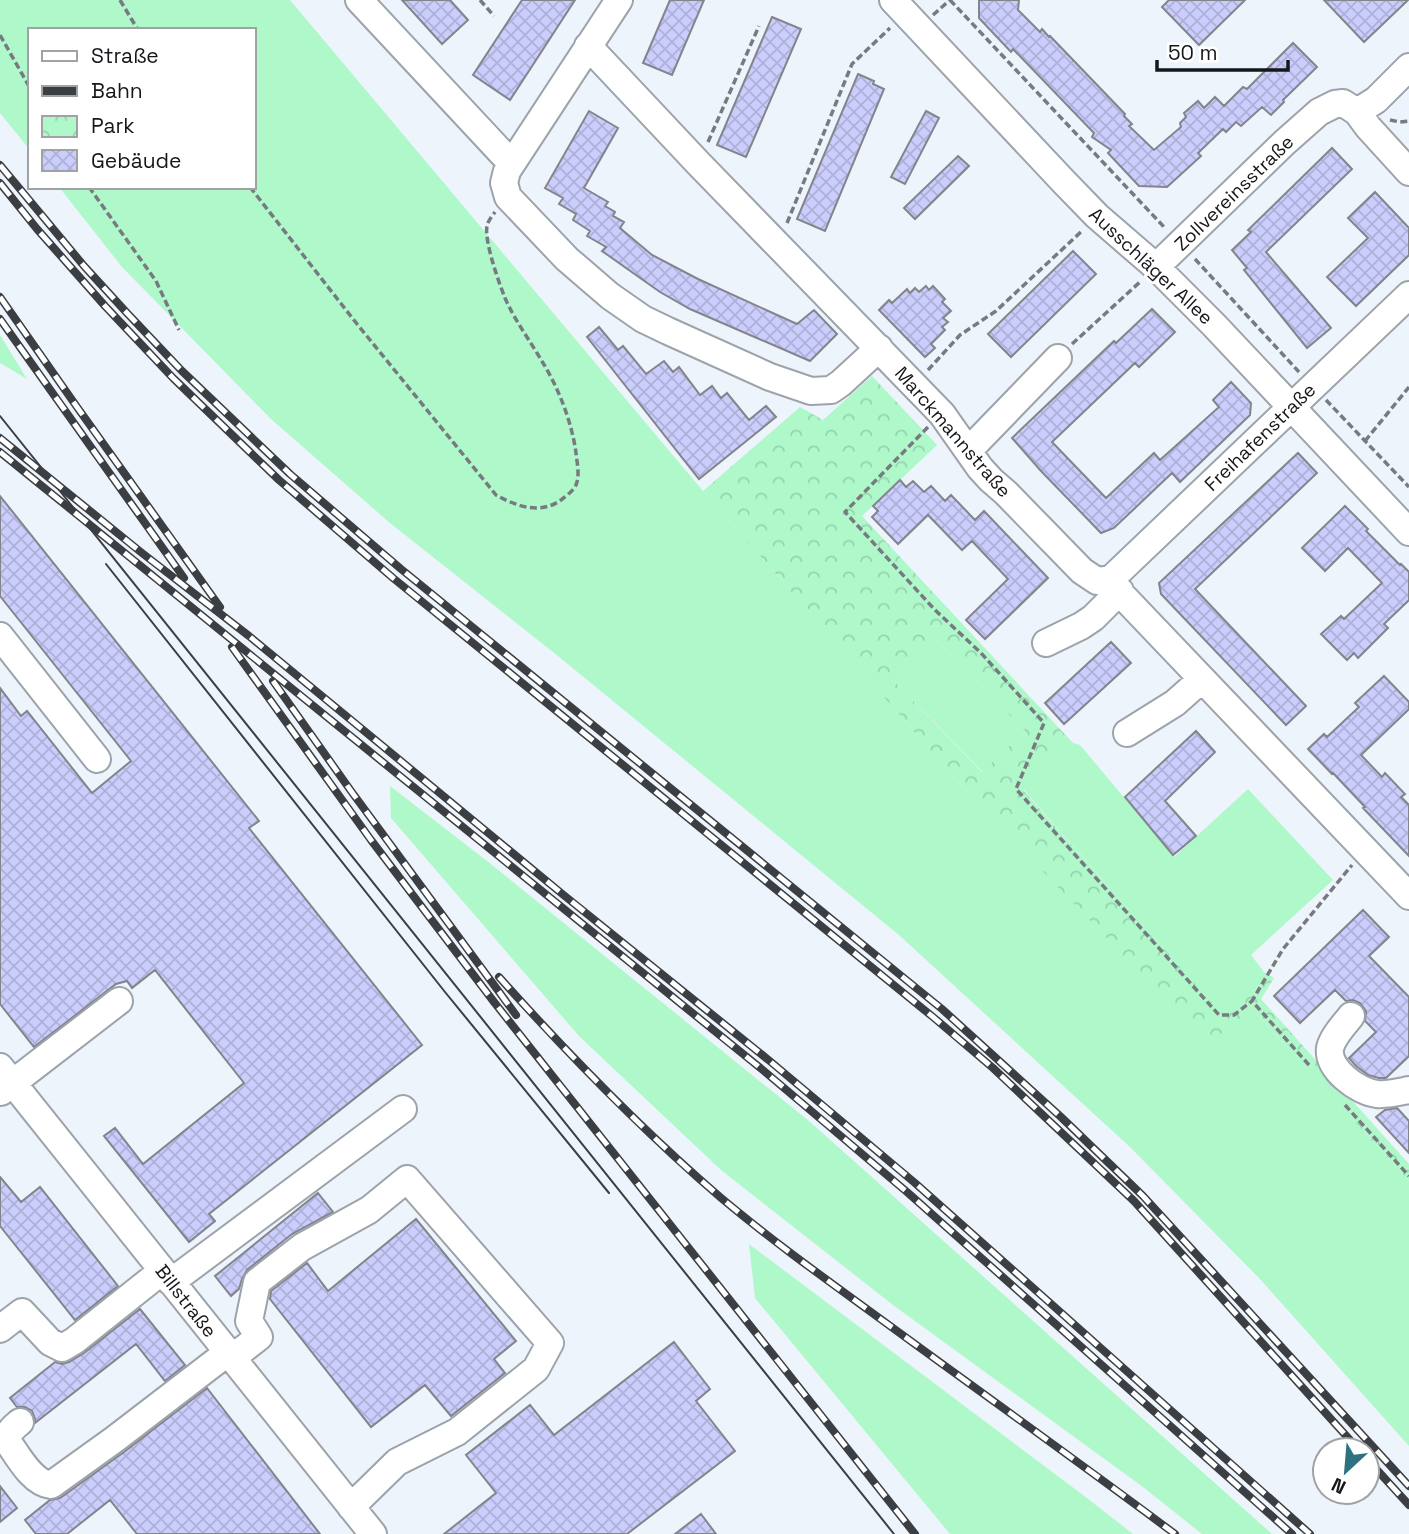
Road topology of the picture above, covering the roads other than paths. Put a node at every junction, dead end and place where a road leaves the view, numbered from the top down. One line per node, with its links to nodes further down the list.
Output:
1 (359, 0): 7 (street)
2 (619, 0): 4 (street)
3 (900, 6): 9 (street, Ausschläger Allee)
4 (588, 46): 7 (street); 11 (street, Marckmannstraße)
5 (1409, 67): 6 (street)
6 (1357, 112): 8 (street); 9 (street, Zollvereinsstraße)
7 (511, 163): 11 (street)
8 (1409, 172)
9 (1156, 268): 13 (street, Ausschläger Allee)
10 (1409, 295): 13 (street, Freihafenstraße)
11 (879, 348): 14 (street, Marckmannstraße)
12 (1058, 358): 14 (street)
13 (1291, 408): 15 (street, Ausschläger Allee); 16 (street, Freihafenstraße)
14 (968, 451): 16 (street, Marckmannstraße)
15 (1409, 532)
16 (1115, 585): 18 (street, Freihafenstraße); 19 (street, Marckmannstraße)
17 (0, 636): 21 (street)
18 (1046, 643)
19 (1202, 679): 20 (street); 22 (street, Marckmannstraße)
20 (1127, 733)
21 (97, 759)
22 (1409, 896)
23 (118, 1001): 25 (street)
24 (1351, 1016): 26 (street)
25 (4, 1081): 28 (street, Billstraße)
26 (1409, 1090)
27 (403, 1109): 28 (street)
28 (167, 1277): 29 (street); 30 (street, Billstraße)
29 (0, 1329)
30 (230, 1356): 31 (street); 32 (street, Billstraße); 32 (street)
31 (20, 1422)
32 (351, 1507): 33 (street, Billstraße)
33 (373, 1534)

